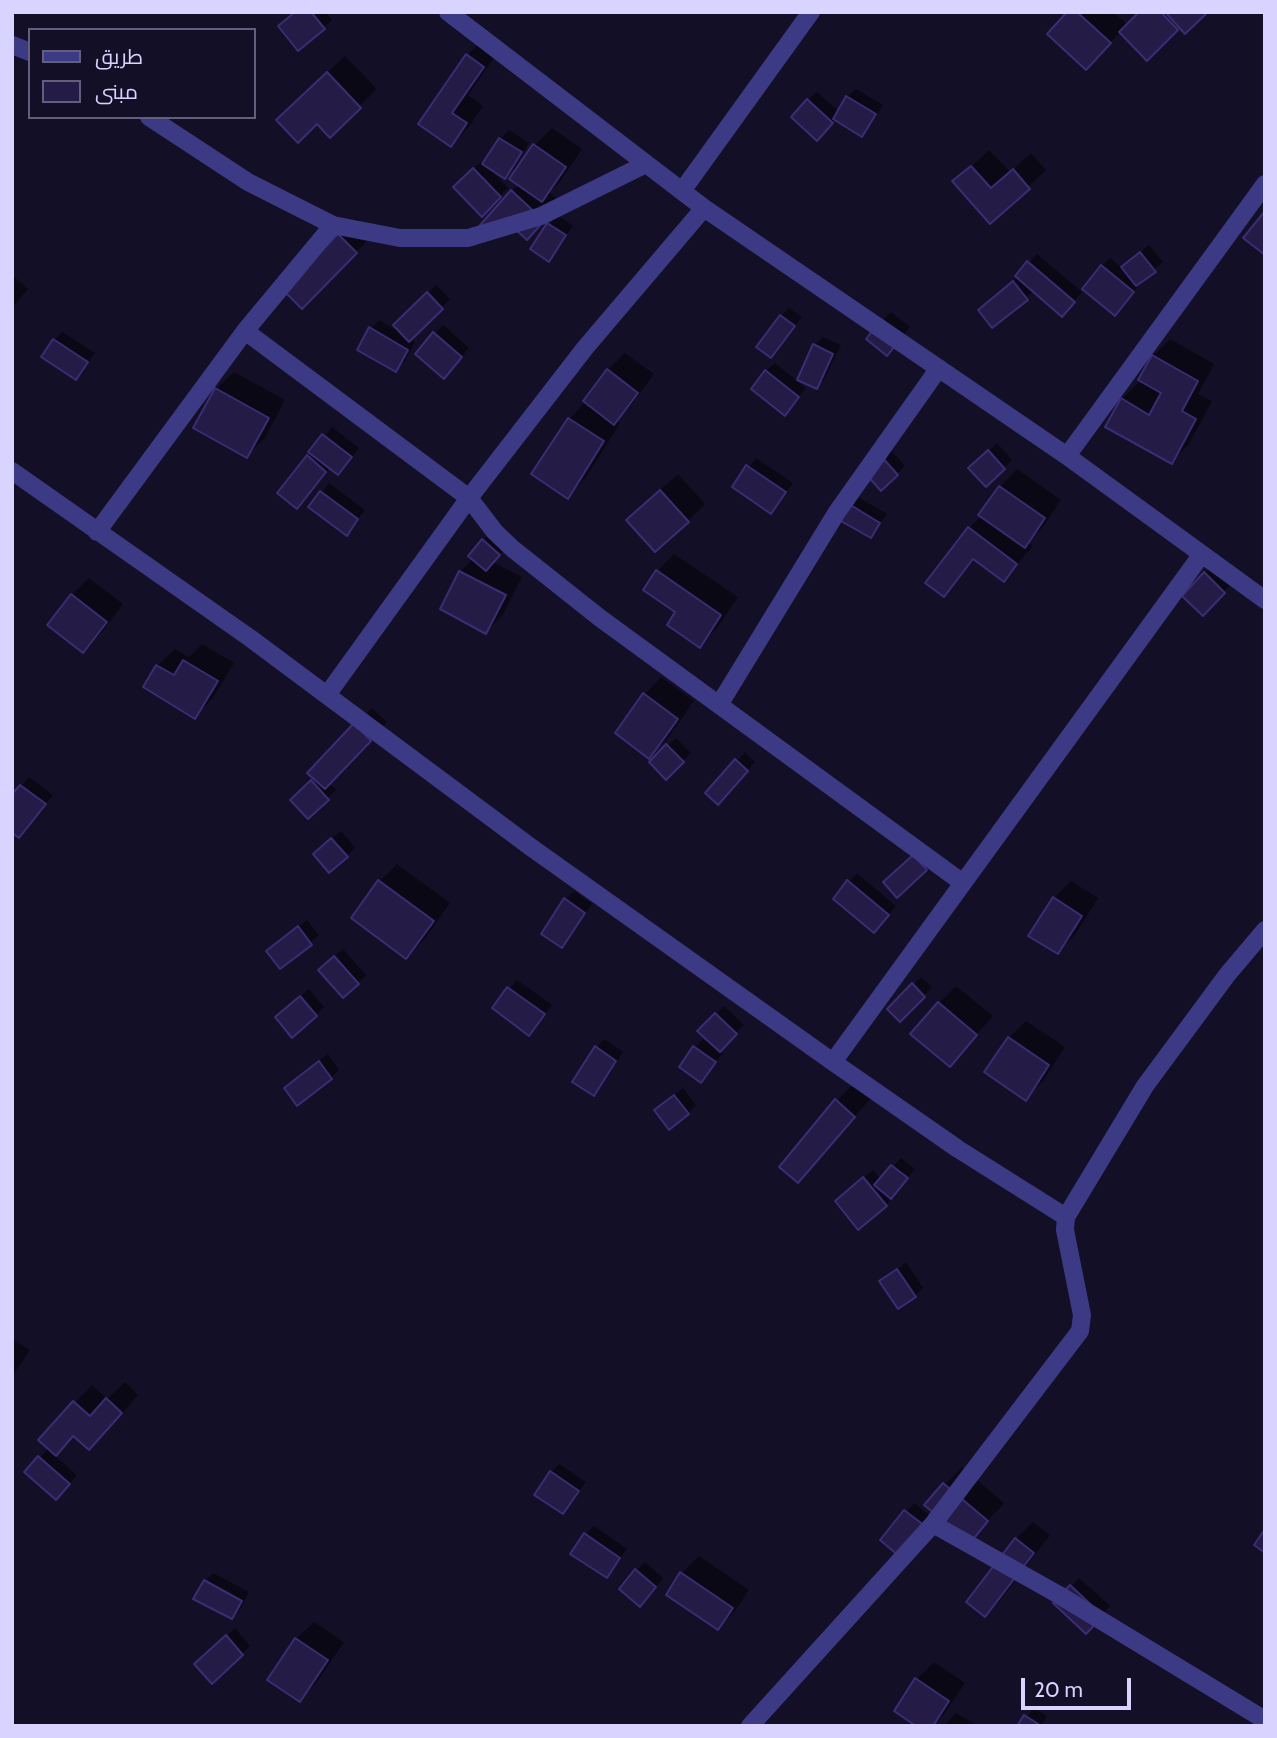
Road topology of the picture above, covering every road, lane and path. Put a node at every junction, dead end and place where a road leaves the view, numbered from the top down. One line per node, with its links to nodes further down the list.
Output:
1 (448, 12): 3 (street)
2 (811, 12): 7 (street)
3 (471, 19): 5 (street)
4 (152, 119): 9 (street)
5 (646, 164): 7 (street); 9 (street)
6 (1265, 184): 12 (street)
7 (682, 191): 8 (street)
8 (704, 208): 11 (street); 14 (street)
9 (333, 225): 10 (street)
10 (245, 331): 14 (street); 15 (street)
11 (939, 368): 12 (street); 19 (street)
12 (1067, 456): 16 (street)
13 (12, 471): 15 (street)
14 (469, 498): 18 (street); 19 (street)
15 (97, 533): 18 (street)
16 (1202, 554): 17 (street); 20 (street)
17 (1265, 600)
18 (327, 695): 22 (street)
19 (719, 705): 20 (street)
20 (963, 883): 22 (street)
21 (1265, 930): 23 (street)
22 (833, 1062): 23 (street)
23 (1066, 1217): 24 (street)
24 (933, 1524): 25 (street); 26 (street)
25 (1265, 1720)
26 (750, 1726)

